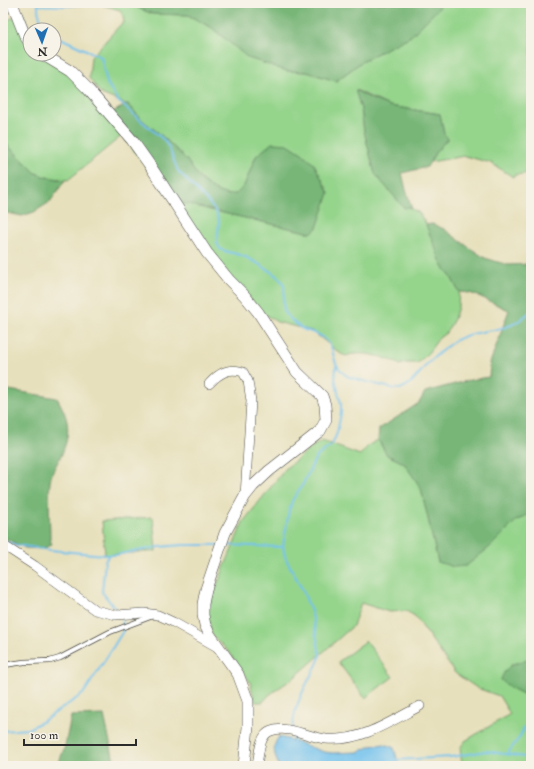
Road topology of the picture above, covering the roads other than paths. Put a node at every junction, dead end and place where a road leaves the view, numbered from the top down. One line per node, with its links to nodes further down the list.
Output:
1 (12, 3): 2 (street)
2 (22, 27)
3 (55, 62): 5 (street)
4 (209, 384): 5 (street)
5 (245, 496): 8 (street)
6 (3, 545): 7 (street)
7 (158, 615): 8 (street); 9 (lane)
8 (220, 649): 11 (street)
9 (4, 665)
10 (420, 706): 12 (street)
11 (244, 766)
12 (257, 766)

